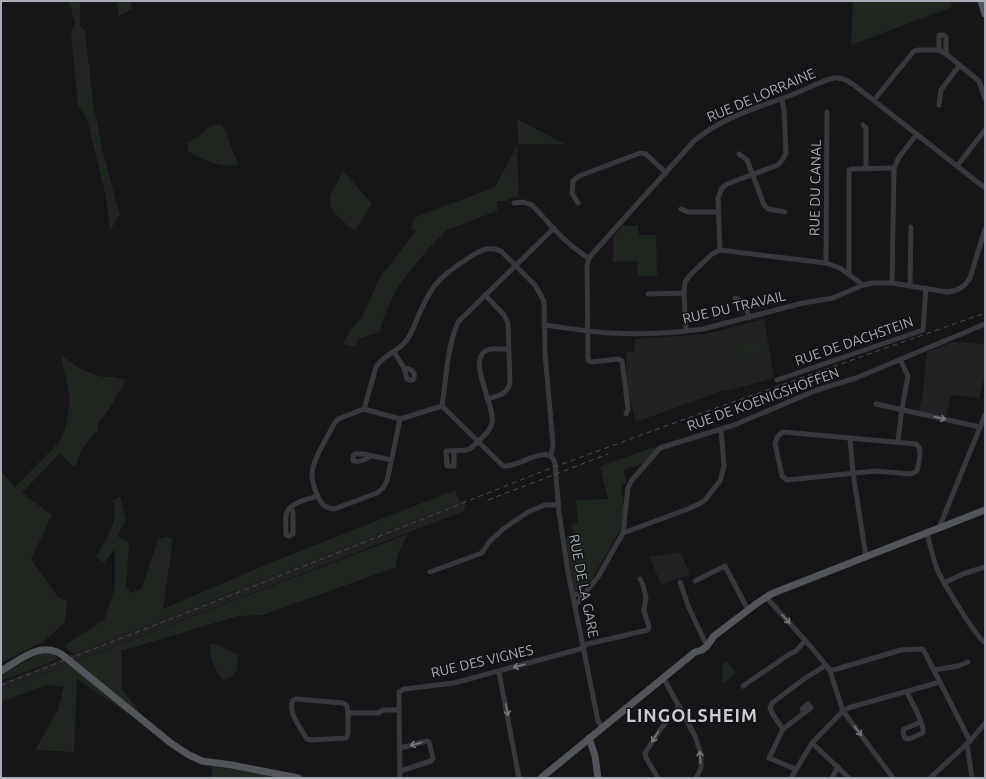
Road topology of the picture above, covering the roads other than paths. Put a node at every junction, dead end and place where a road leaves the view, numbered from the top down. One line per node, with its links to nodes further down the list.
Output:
1 (981, 1): 2 (main road)
2 (985, 14)
3 (939, 50): 4 (street); 4 (street); 8 (street)
4 (946, 54): 5 (street)
5 (959, 66): 7 (street); 9 (street)
6 (782, 99): 8 (street, RUE DE LORRAINE); 18 (street, RUE DE LORRAINE); 19 (street)
7 (985, 99)
8 (874, 100): 13 (street, RUE DE LORRAINE)
9 (939, 105)
10 (827, 112): 31 (street, RUE DU CANAL)
11 (863, 125): 16 (street)
12 (985, 130): 15 (street)
13 (917, 134): 15 (street, RUE DE LORRAINE); 17 (street)
14 (739, 154): 19 (street)
15 (956, 166): 20 (street, RUE DE LORRAINE)
16 (866, 168): 17 (street); 33 (street)
17 (894, 168): 34 (street)
18 (666, 172): 22 (street); 30 (street, RUE DE LORRAINE)
19 (753, 174): 24 (street); 25 (street)
20 (985, 188)
21 (514, 203): 27 (street)
22 (578, 203)
23 (681, 209): 24 (street)
24 (719, 212): 29 (street)
25 (785, 212)
26 (910, 227): 36 (street)
27 (554, 228): 30 (street); 32 (street)
28 (985, 229): 37 (street, RUE DU TRAVAIL)
29 (720, 250): 31 (street); 38 (street)
30 (589, 258): 46 (street)
31 (826, 263): 33 (street)
32 (516, 265): 40 (street); 44 (street, RUE DE LA GARE); 48 (street, RUE DE LA GARE)
33 (849, 274): 35 (street)
34 (892, 283): 35 (street, RUE DU TRAVAIL); 36 (street, RUE DU TRAVAIL)
35 (863, 285): 42 (street, RUE DU TRAVAIL)
36 (910, 286): 37 (street, RUE DU TRAVAIL)
37 (926, 288): 51 (street, RUE DE DACHSTEIN)
38 (684, 293): 39 (street); 45 (street)
39 (648, 294)
40 (485, 295): 47 (street); 54 (street)
41 (735, 298): 42 (street)
42 (749, 318): 45 (street, RUE DU TRAVAIL)
43 (985, 324): 49 (street, RUE DE KOENIGSHOFFEN)
44 (544, 325): 46 (street, RUE DU TRAVAIL); 62 (street, RUE DE LA GARE)
45 (686, 331): 46 (street, RUE DU TRAVAIL)
46 (588, 332): 57 (street)
47 (508, 349): 52 (street); 52 (street)
48 (394, 352): 50 (street); 55 (street, RUE DE LA GARE)
49 (900, 359): 56 (street); 61 (street, RUE DE KOENIGSHOFFEN)
50 (404, 368)
51 (777, 380)
52 (487, 399): 64 (street)
53 (876, 404): 56 (street)
54 (442, 406): 59 (street); 64 (street)
55 (364, 409): 59 (street); 72 (street)
56 (902, 409): 60 (street, one-way to 60); 65 (street)
57 (626, 414)
58 (985, 415): 60 (street)
59 (400, 419): 70 (street)
60 (980, 427): 76 (street)
61 (720, 430): 77 (street, RUE DE KOENIGSHOFFEN); 77 (street)
62 (552, 438): 67 (street); 69 (street, RUE DE LA GARE)
63 (850, 438): 65 (street); 71 (street); 71 (street)
64 (478, 441): 66 (street); 67 (street)
65 (898, 442): 71 (street)
66 (454, 451)
67 (545, 454): 69 (street)
68 (370, 456): 70 (street)
69 (551, 456): 73 (street, RUE DE LA GARE)
70 (391, 460): 72 (street)
71 (853, 473): 79 (street)
72 (318, 496): 74 (street)
73 (558, 505): 81 (street); 87 (street, RUE DE LA GARE)
74 (291, 507): 74 (street)
75 (985, 510): 76 (main road)
76 (939, 528): 78 (main road)
77 (623, 533): 86 (street, RUE DE KOENIGSHOFFEN)
78 (927, 533): 79 (main road); 85 (street)
79 (866, 557): 88 (main road)
80 (985, 567): 85 (street)
81 (430, 572)
82 (640, 579): 93 (street, RUE DES VIGNES)
83 (695, 581): 90 (street)
84 (680, 582): 94 (street)
85 (944, 583): 92 (street)
86 (585, 593): 87 (street); 89 (street, RUE DE KOENIGSHOFFEN)
87 (573, 595): 89 (street, RUE DE LA GARE)
88 (766, 597): 90 (main road); 91 (street, one-way to 91)
89 (575, 606): 93 (street, RUE DE LA GARE)
90 (748, 610): 94 (main road)
91 (805, 641): 96 (street); 103 (street)
92 (985, 643)
93 (583, 646): 100 (street, RUE DES VIGNES, one-way to 100); 112 (street, RUE DE LA GARE)
94 (707, 646): 101 (main road)
95 (968, 662): 97 (street)
96 (826, 666): 99 (street); 113 (street)
97 (934, 670): 99 (street); 102 (street)
98 (1, 671): 121 (main road)
99 (830, 671): 107 (street)
100 (500, 672): 106 (street, RUE DES VIGNES); 123 (street, one-way to 123)
101 (663, 677): 105 (street); 112 (main road)
102 (940, 682): 104 (street); 115 (street)
103 (743, 686)
104 (907, 692): 107 (street); 110 (street)
105 (680, 706): 126 (street, one-way to 126); 127 (street, one-way to 105)
106 (399, 710): 109 (street); 117 (street, RUE DES VIGNES)
107 (842, 711): 116 (street); 131 (street, one-way to 131)
108 (804, 713): 113 (street)
109 (348, 714): 109 (street)
110 (921, 722)
111 (985, 723): 115 (street)
112 (602, 727): 114 (main road)
113 (783, 729): 119 (street)
114 (589, 738): 124 (main road); 125 (main road)
115 (969, 743): 132 (street); 133 (street)
116 (812, 744): 118 (street); 119 (street)
117 (400, 748): 120 (street, RUE DES VIGNES); 120 (street, one-way to 117)
118 (838, 767): 129 (street); 130 (street)
119 (795, 769): 128 (street)
120 (400, 771): 122 (street, RUE DES VIGNES)
121 (298, 778)
122 (400, 778)
123 (519, 778)
124 (542, 778)
125 (598, 778)
126 (658, 778)
127 (696, 778)
128 (791, 778)
129 (832, 778)
130 (849, 778)
131 (893, 778)
132 (930, 778)
133 (972, 778)

